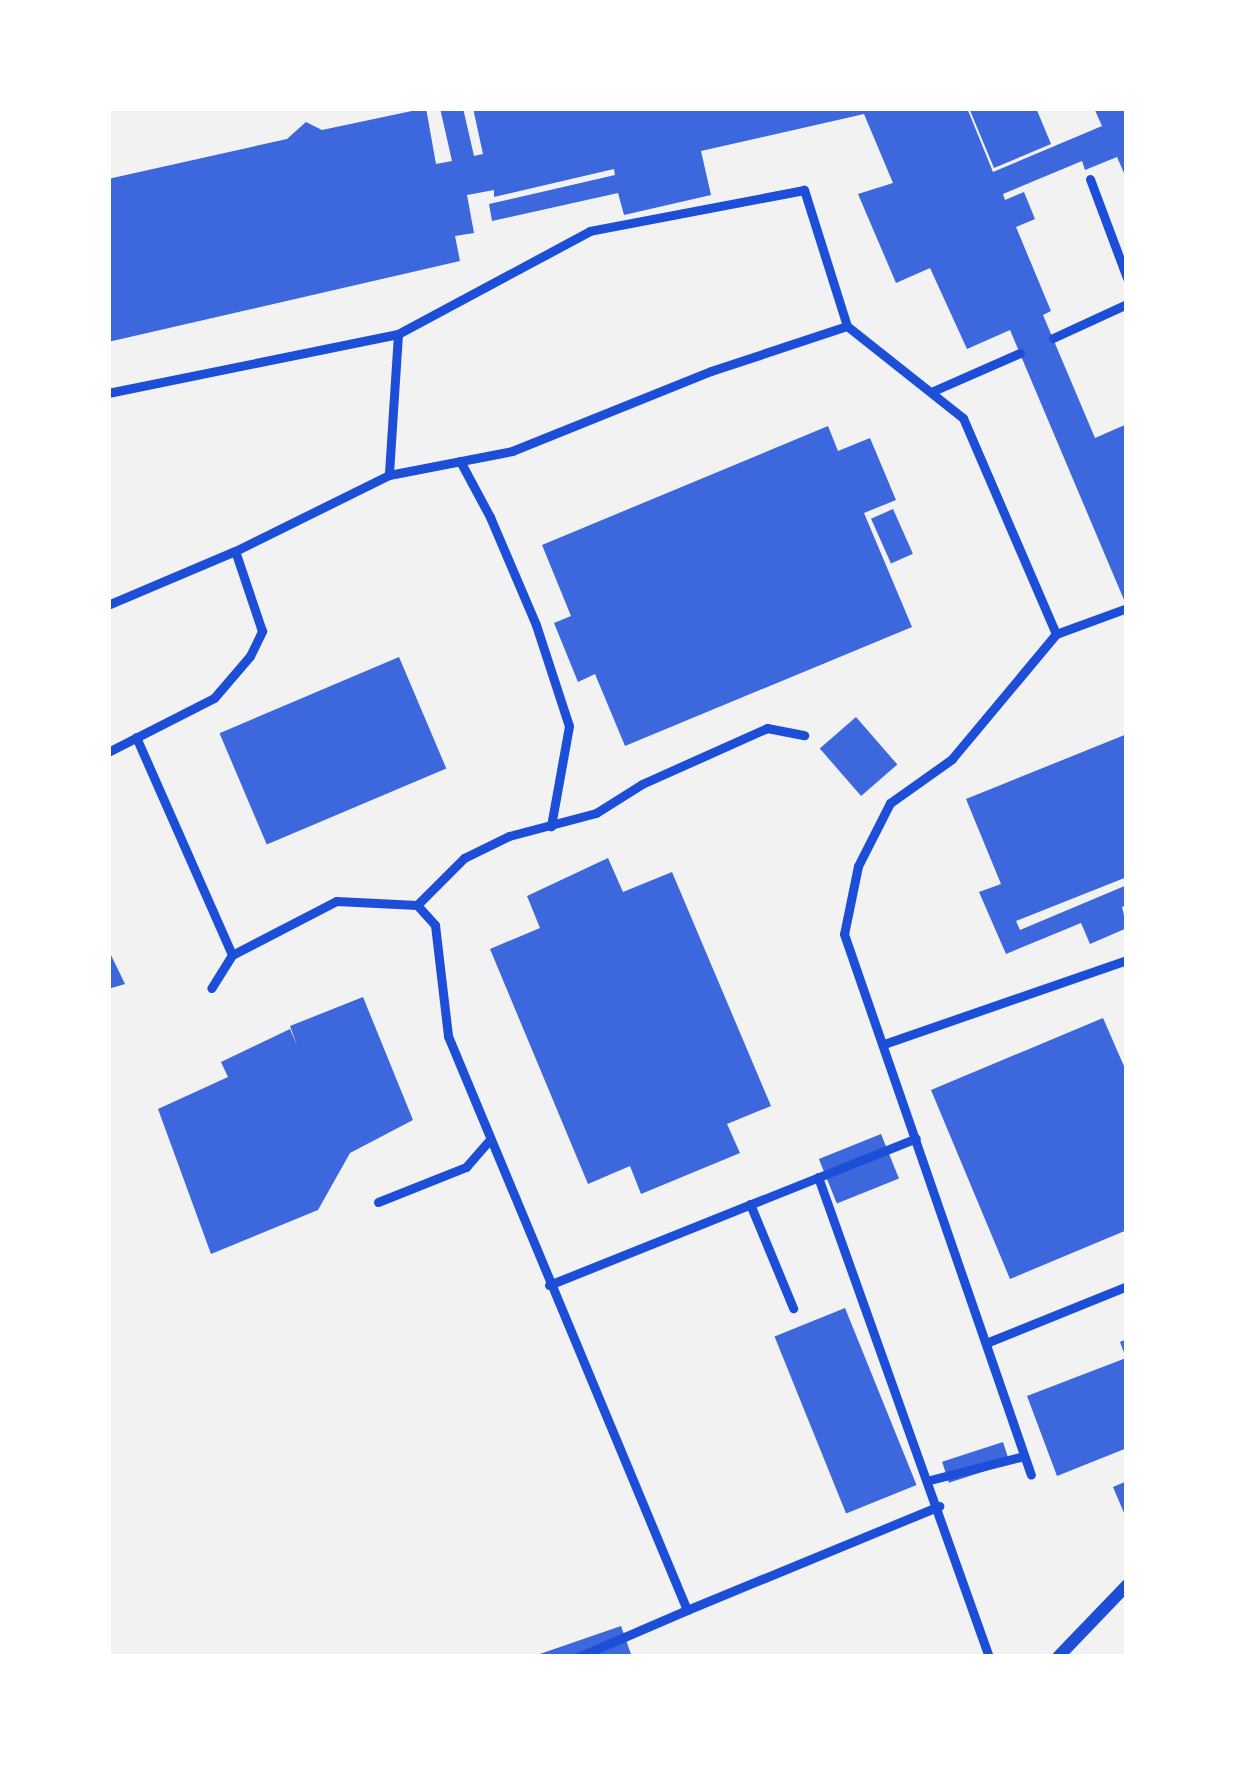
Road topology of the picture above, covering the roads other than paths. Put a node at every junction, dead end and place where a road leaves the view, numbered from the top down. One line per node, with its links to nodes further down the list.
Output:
1 (1090, 179): 2 (lane)
2 (1127, 278)
3 (1127, 304): 6 (lane)
4 (847, 326): 5 (lane); 8 (lane); 10 (lane)
5 (398, 334): 9 (lane); 11 (lane)
6 (1053, 338)
7 (1020, 353): 8 (lane)
8 (931, 392): 15 (lane)
9 (108, 393)
10 (460, 461): 11 (lane); 19 (lane)
11 (389, 475): 12 (lane)
12 (235, 551): 13 (lane); 17 (lane)
13 (108, 605)
14 (1127, 608): 15 (lane)
15 (1056, 634): 24 (lane)
16 (804, 735): 19 (lane)
17 (136, 737): 18 (lane); 21 (lane)
18 (108, 752)
19 (551, 826): 20 (lane)
20 (417, 905): 21 (lane); 26 (lane)
21 (232, 956): 23 (lane)
22 (1127, 960): 24 (lane)
23 (211, 988)
24 (884, 1044): 25 (lane)
25 (916, 1138): 27 (lane); 33 (lane)
26 (488, 1142): 28 (lane); 30 (lane)
27 (818, 1177): 29 (lane); 36 (lane)
28 (378, 1202)
29 (750, 1204): 30 (lane); 32 (lane)
30 (549, 1286): 39 (lane)
31 (1127, 1286): 33 (lane)
32 (793, 1308)
33 (986, 1342): 34 (lane)
34 (1024, 1456): 35 (lane); 36 (lane)
35 (1031, 1474)
36 (930, 1480): 37 (lane)
37 (939, 1505): 39 (lane); 41 (lane)
38 (1127, 1585): 42 (street)
39 (687, 1610): 40 (lane)
40 (578, 1657)
41 (989, 1657)
42 (1058, 1657)

